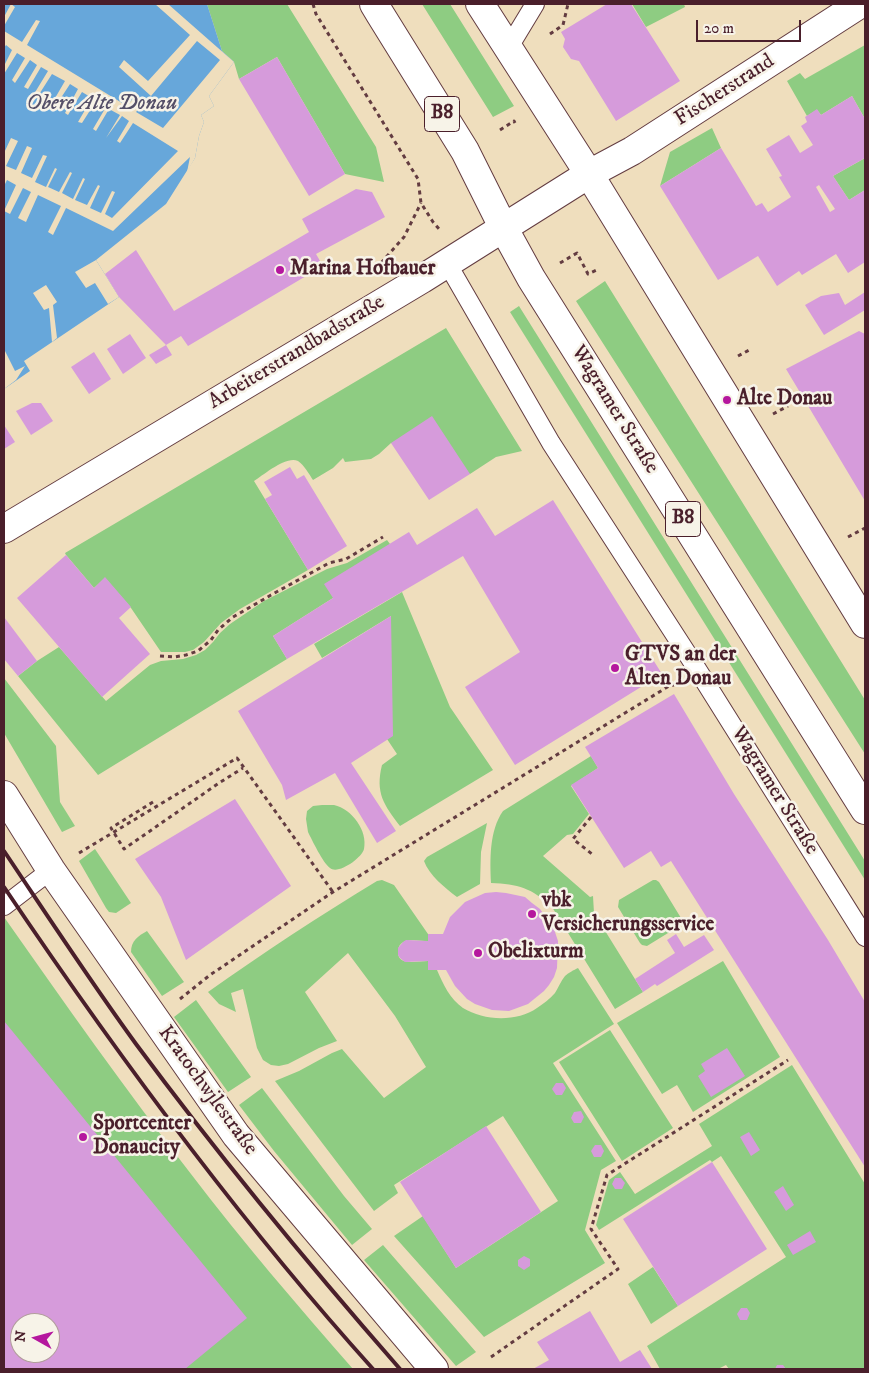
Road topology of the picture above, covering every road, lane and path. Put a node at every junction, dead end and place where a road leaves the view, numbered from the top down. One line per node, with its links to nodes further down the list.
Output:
1 (313, 4): 12 (path)
2 (374, 4): 14 (main road, Wagramer Straße / B8)
3 (480, 4): 8 (main road)
4 (535, 4): 8 (lane)
5 (568, 4): 7 (path)
6 (860, 4): 11 (main road, Fischerstrand)
7 (545, 37)
8 (509, 47): 11 (main road)
9 (518, 128): 10 (path)
10 (500, 130)
11 (589, 174): 14 (main road, Arbeiterstrandbadstraße); 25 (main road)
12 (421, 203): 13 (path); 17 (path)
13 (433, 222)
14 (504, 227): 15 (main road, Arbeiterstrandbadstraße); 31 (main road, Wagramer Straße / B8)
15 (446, 263): 23 (main road, Arbeiterstrandbadstraße); 27 (lane, Wagramer Straße)
16 (558, 264): 18 (path)
17 (374, 267)
18 (599, 269)
19 (751, 349): 20 (path)
20 (737, 357)
21 (788, 406): 22 (path)
22 (773, 414)
23 (4, 529)
24 (383, 537): 26 (path)
25 (865, 624)
26 (160, 656)
27 (697, 669): 36 (path); 38 (lane, Wagramer Straße)
28 (243, 768): 33 (path); 33 (path); 36 (path)
29 (4, 794): 35 (main road, Kratochwjlestraße)
30 (154, 802): 33 (path)
31 (865, 810)
32 (591, 817): 34 (path)
33 (114, 833): 35 (path)
34 (592, 854)
35 (51, 870): 37 (lane); 39 (main road, Kratochwjlestraße)
36 (333, 892): 39 (path)
37 (4, 906)
38 (865, 937)
39 (154, 1019): 42 (main road, Kratochwjlestraße)
40 (788, 1060): 41 (path)
41 (490, 1357)
42 (434, 1369)

